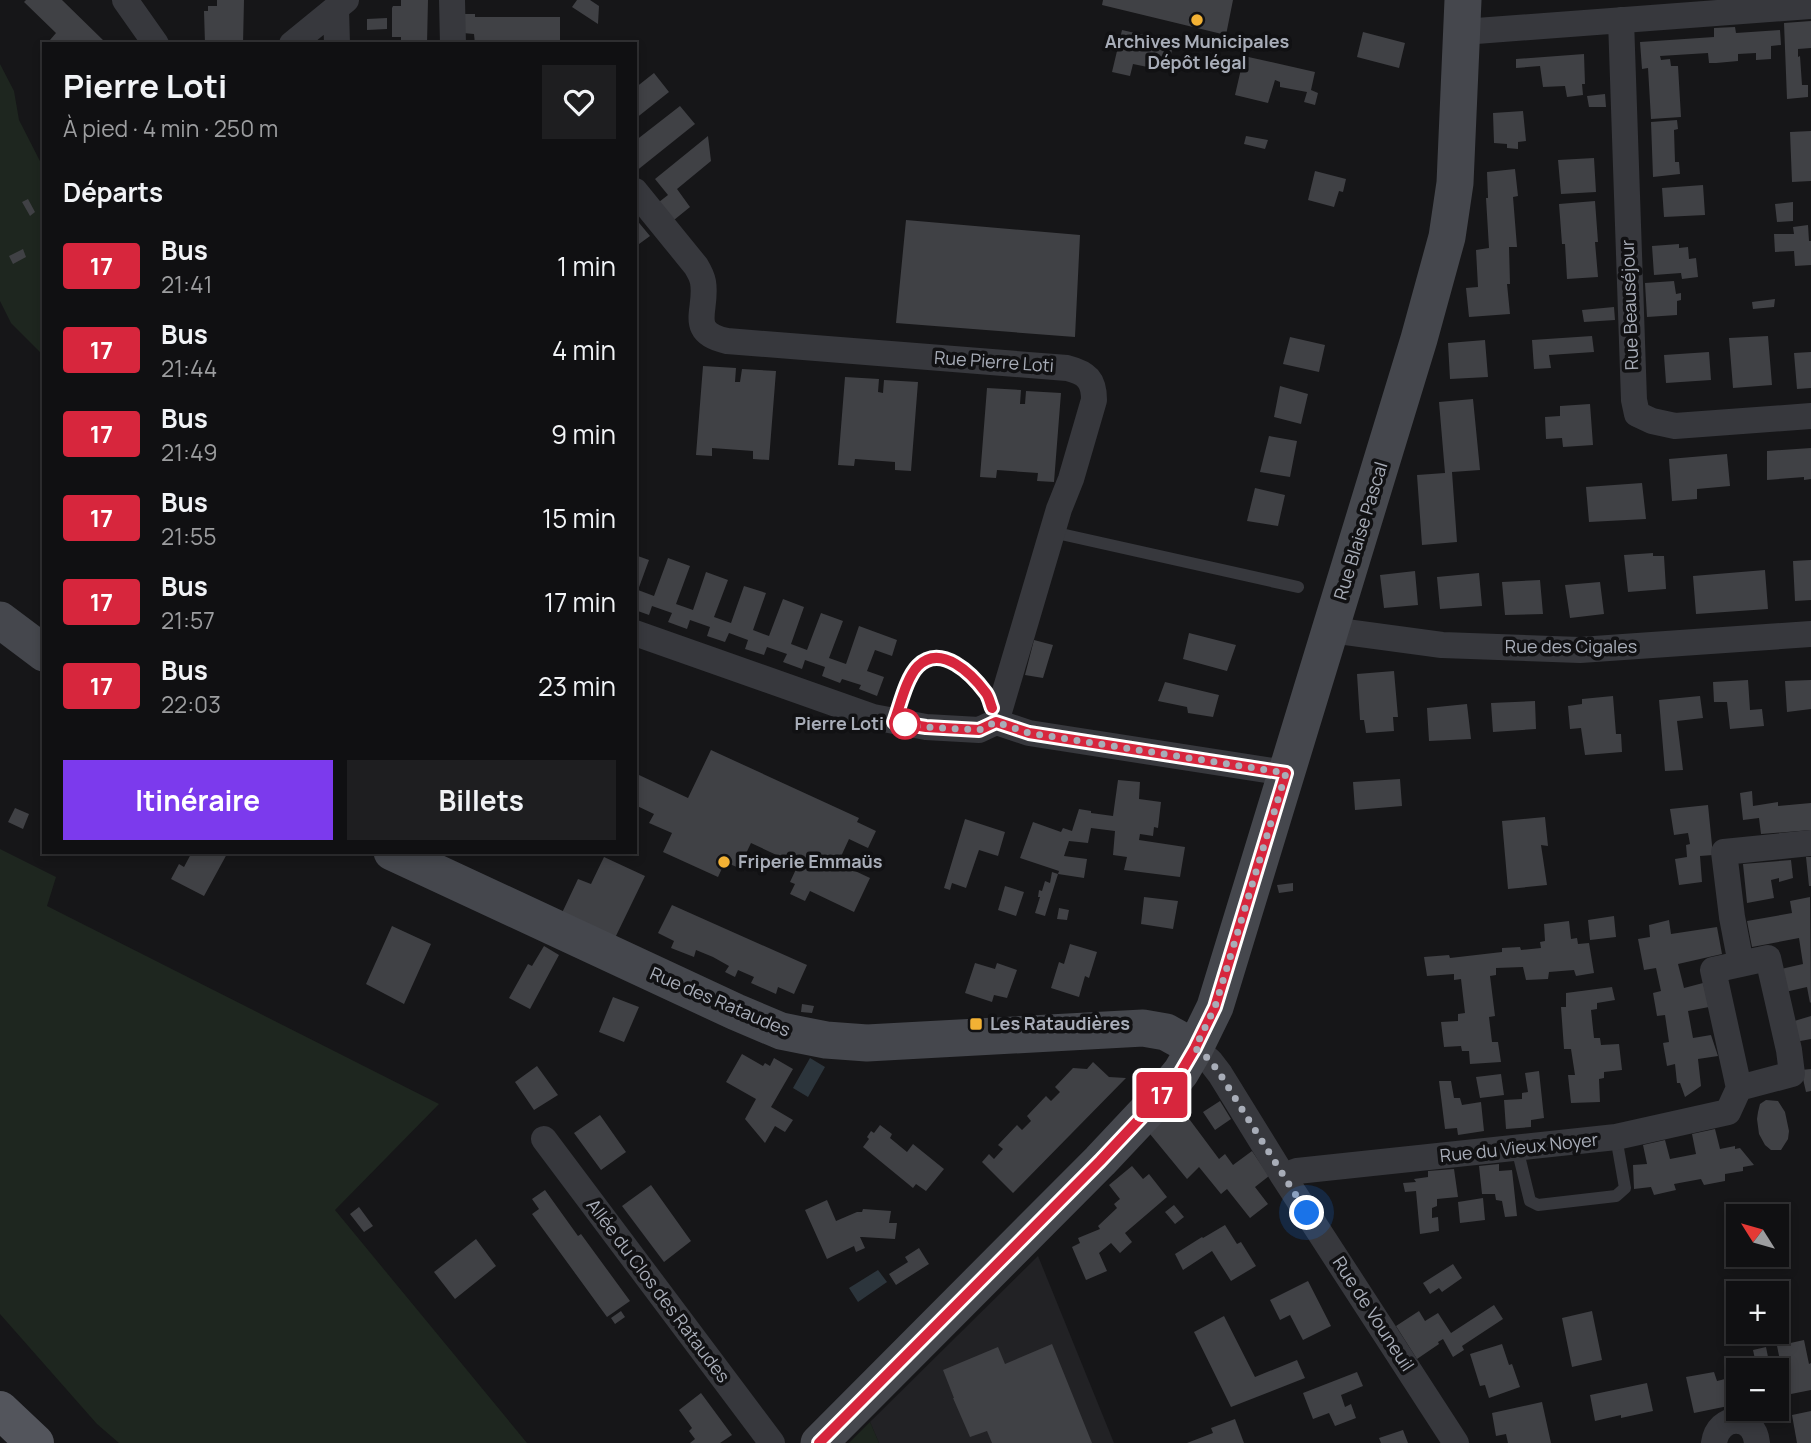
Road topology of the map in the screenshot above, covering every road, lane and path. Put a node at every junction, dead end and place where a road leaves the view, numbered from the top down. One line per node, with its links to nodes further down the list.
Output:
1 (125, 0): 7 (street)
2 (452, 0): 10 (street)
3 (341, 5): 8 (street); 9 (street)
4 (1811, 6): 6 (street)
5 (1463, 16): 6 (street); 16 (street, Rue Blaise Pascal)
6 (1621, 20): 12 (street, Rue Beauséjour)
7 (155, 42)
8 (295, 42)
9 (337, 42)
10 (453, 42)
11 (637, 193): 13 (street, Rue Pierre Loti)
12 (1811, 416)
13 (1052, 532): 14 (lane); 21 (street, Rue Pierre Loti)
14 (1298, 587)
15 (0, 620): 19 (street)
16 (1331, 630): 18 (street, Rue des Cigales); 22 (street, Rue Blaise Pascal)
17 (637, 634): 20 (street)
18 (1811, 634)
19 (42, 652)
20 (894, 722): 21 (street); 21 (lane)
21 (996, 722): 22 (street)
22 (1286, 773): 26 (street, Rue Blaise Pascal)
23 (1811, 843): 25 (street)
24 (396, 854): 26 (street, Rue des Rataudes)
25 (1741, 964): 27 (street); 27 (street)
26 (1195, 1048): 31 (street, Rue de Vouneuil); 35 (street, Rue Blaise Pascal)
27 (1739, 1088): 28 (street, Rue du Vieux Noyer)
28 (1616, 1137): 30 (street, Rue du Vieux Noyer); 30 (lane)
29 (544, 1139): 34 (street, Allée du Clos des Rataudes)
30 (1517, 1148): 31 (street, Rue du Vieux Noyer)
31 (1283, 1176): 36 (street, Rue de Vouneuil)
32 (0, 1410): 33 (main road)
33 (35, 1443)
34 (772, 1443)
35 (819, 1443)
36 (1456, 1443)
37 (1714, 1443): 38 (street)
38 (1757, 1443)

